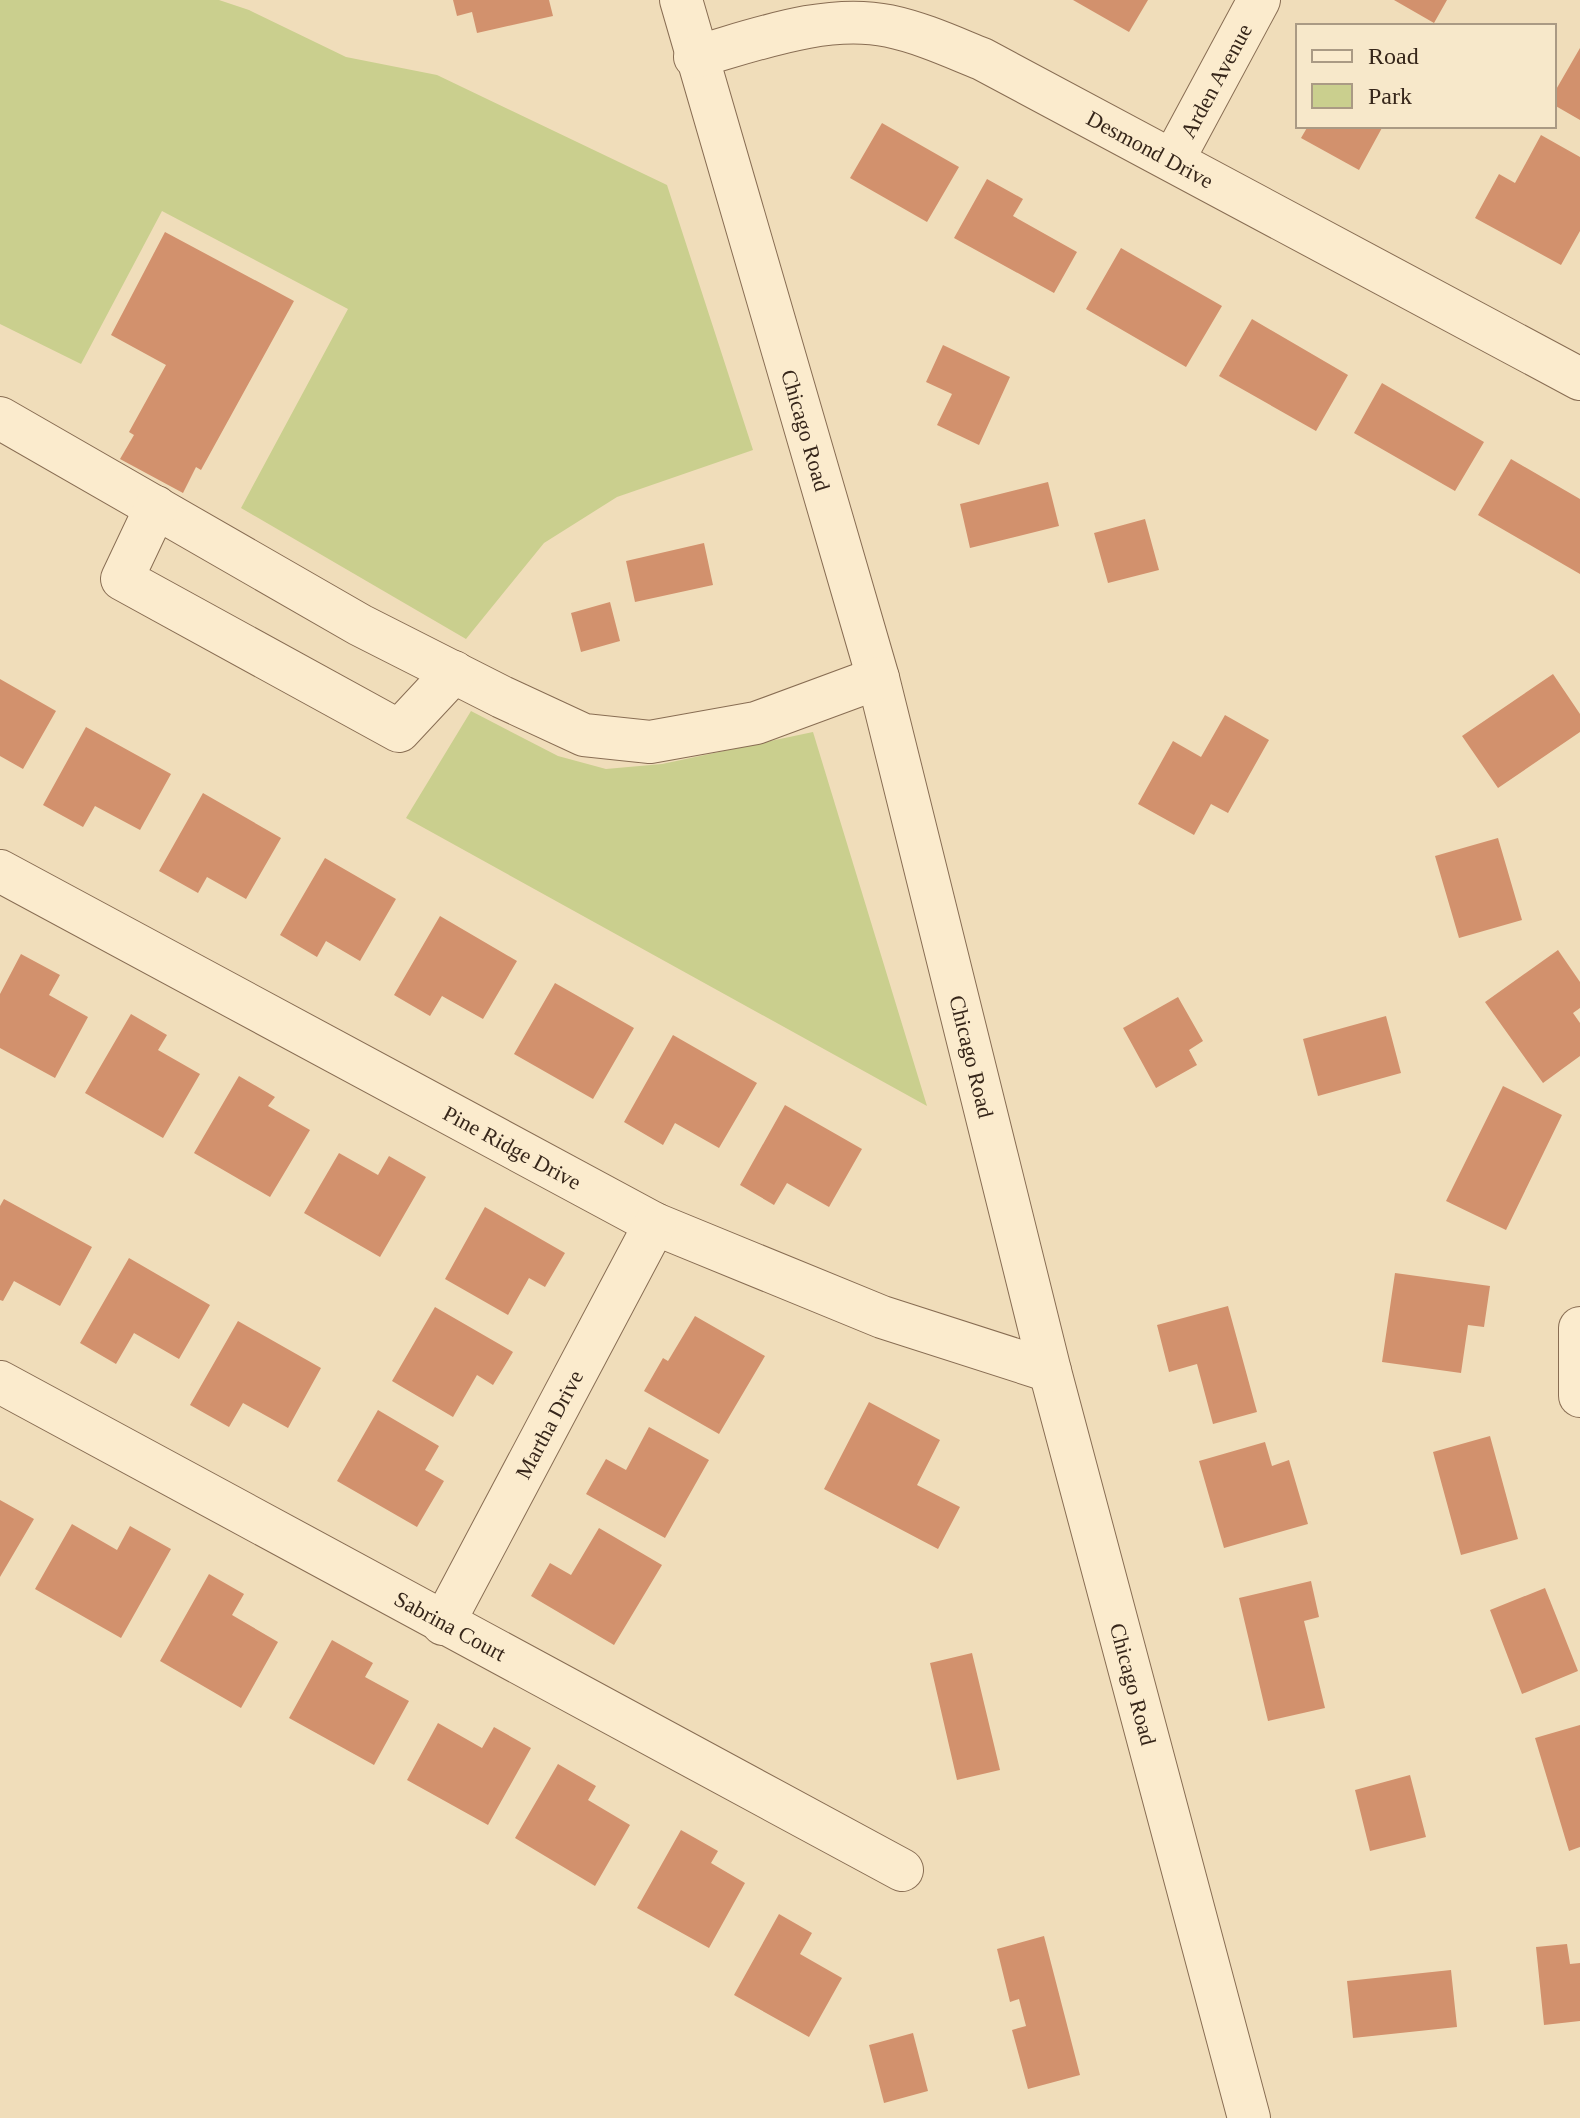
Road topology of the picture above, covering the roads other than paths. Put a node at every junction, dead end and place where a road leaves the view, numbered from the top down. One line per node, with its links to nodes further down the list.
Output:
1 (681, 0): 3 (street, Chicago Road)
2 (1259, 0): 4 (street, Arden Avenue)
3 (695, 57): 4 (street, Desmond Drive); 9 (street, Chicago Road)
4 (1173, 160): 5 (street, Desmond Drive)
5 (1580, 379)
6 (0, 418): 7 (street)
7 (156, 507): 8 (street); 8 (street)
8 (454, 672): 9 (street)
9 (878, 678): 13 (street, Chicago Road)
10 (0, 871): 11 (street, Pine Ridge Drive)
11 (655, 1224): 13 (street, Pine Ridge Drive); 16 (street, Martha Drive)
12 (1580, 1328): 15 (street)
13 (1050, 1371): 18 (street, Chicago Road)
14 (0, 1382): 16 (street, Sabrina Court)
15 (1580, 1396)
16 (443, 1624): 17 (street, Sabrina Court)
17 (902, 1870)
18 (1249, 2118)

